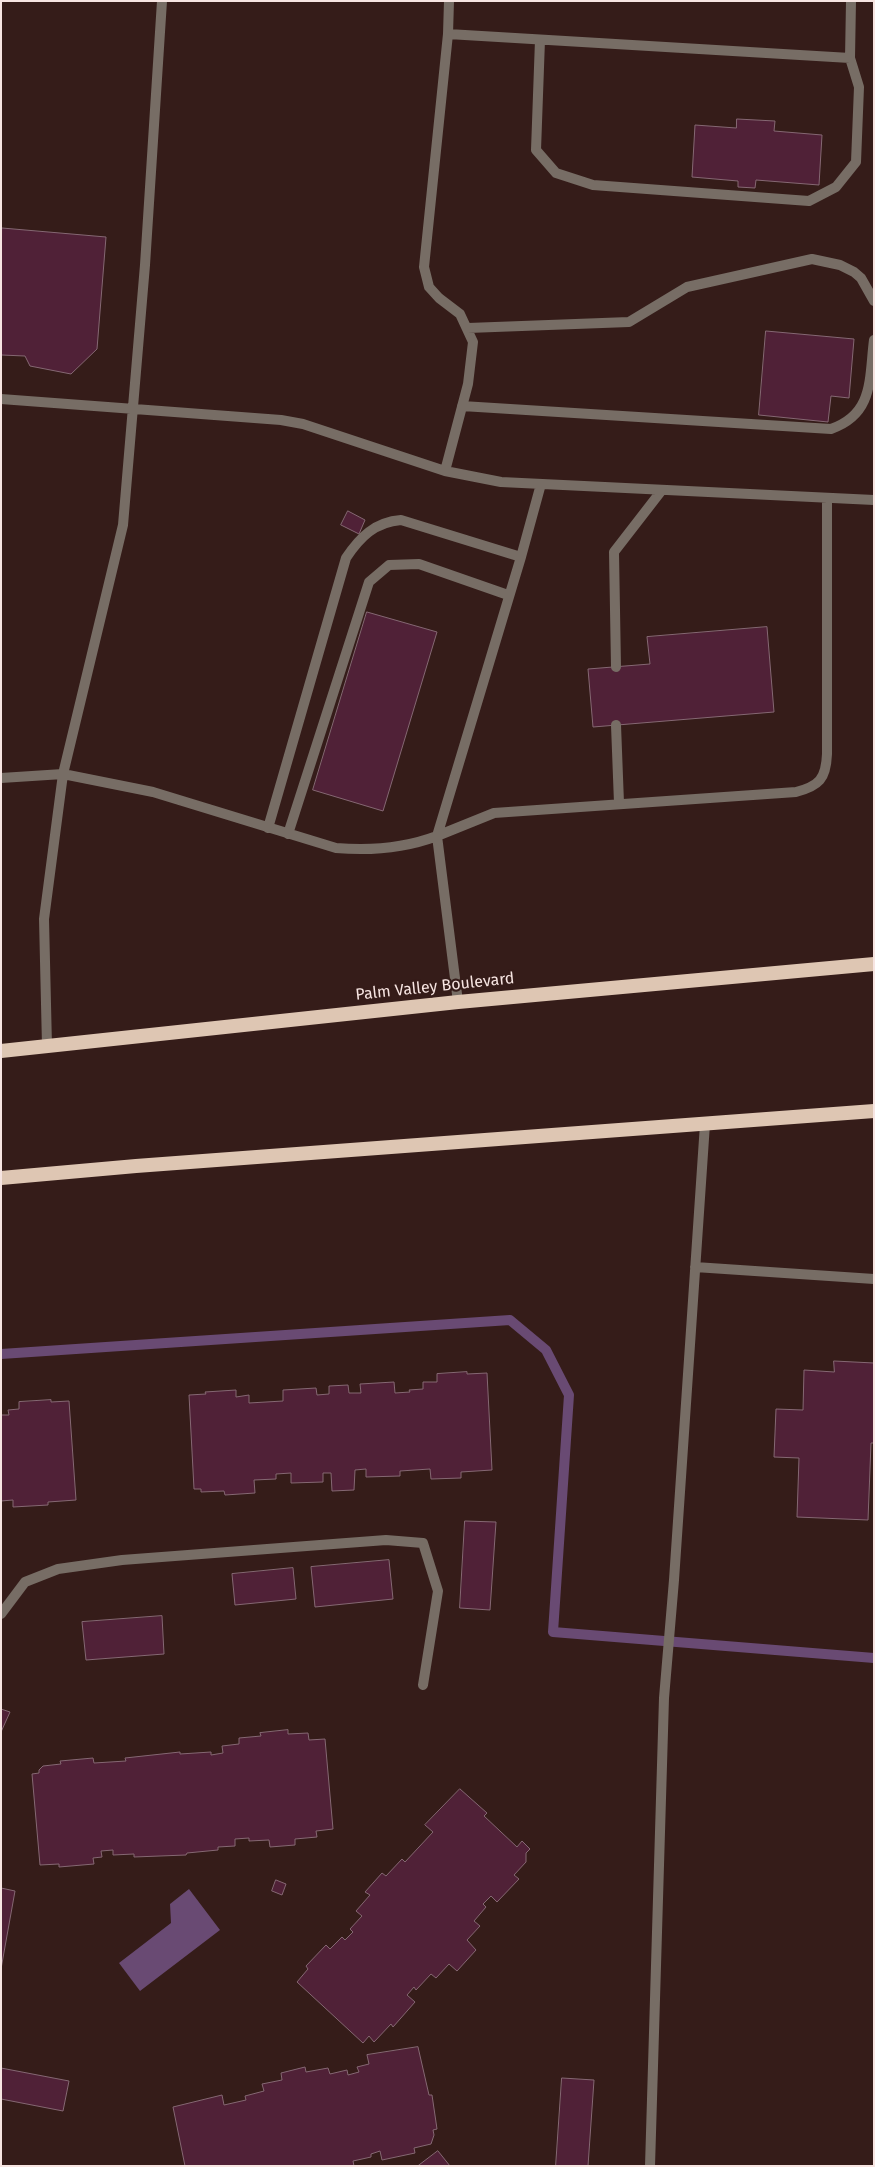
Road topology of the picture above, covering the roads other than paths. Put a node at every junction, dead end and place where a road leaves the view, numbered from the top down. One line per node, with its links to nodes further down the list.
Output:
1 (162, 1): 12 (lane)
2 (449, 1): 4 (lane)
3 (851, 1): 6 (lane)
4 (448, 34): 5 (lane); 8 (lane)
5 (540, 40): 6 (lane); 6 (lane)
6 (850, 58)
7 (874, 301): 8 (lane)
8 (468, 328): 11 (lane)
9 (874, 340): 11 (lane)
10 (1, 399): 12 (lane)
11 (462, 406): 13 (lane)
12 (134, 408): 13 (lane); 22 (lane)
13 (445, 472): 14 (lane)
14 (540, 484): 15 (lane); 18 (lane)
15 (662, 490): 16 (lane); 20 (lane)
16 (827, 498): 17 (lane); 24 (lane)
17 (874, 500)
18 (521, 557): 19 (lane); 25 (lane)
19 (508, 595): 26 (lane); 27 (lane)
20 (616, 667)
21 (616, 725): 24 (lane)
22 (63, 774): 23 (lane); 25 (lane); 30 (lane)
23 (1, 778)
24 (619, 803): 27 (lane)
25 (268, 828): 26 (lane)
26 (288, 834): 27 (lane)
27 (437, 836): 29 (lane)
28 (874, 964): 29 (highway, Palm Valley Boulevard)
29 (458, 1002): 30 (highway, Palm Valley Boulevard)
30 (47, 1046): 31 (highway, Palm Valley Boulevard)
31 (1, 1051)
32 (874, 1111): 33 (highway)
33 (705, 1124): 34 (highway); 35 (lane)
34 (1, 1178)
35 (695, 1267): 36 (lane); 39 (lane)
36 (874, 1279)
37 (1, 1614): 38 (lane)
38 (423, 1685)
39 (650, 2166)

